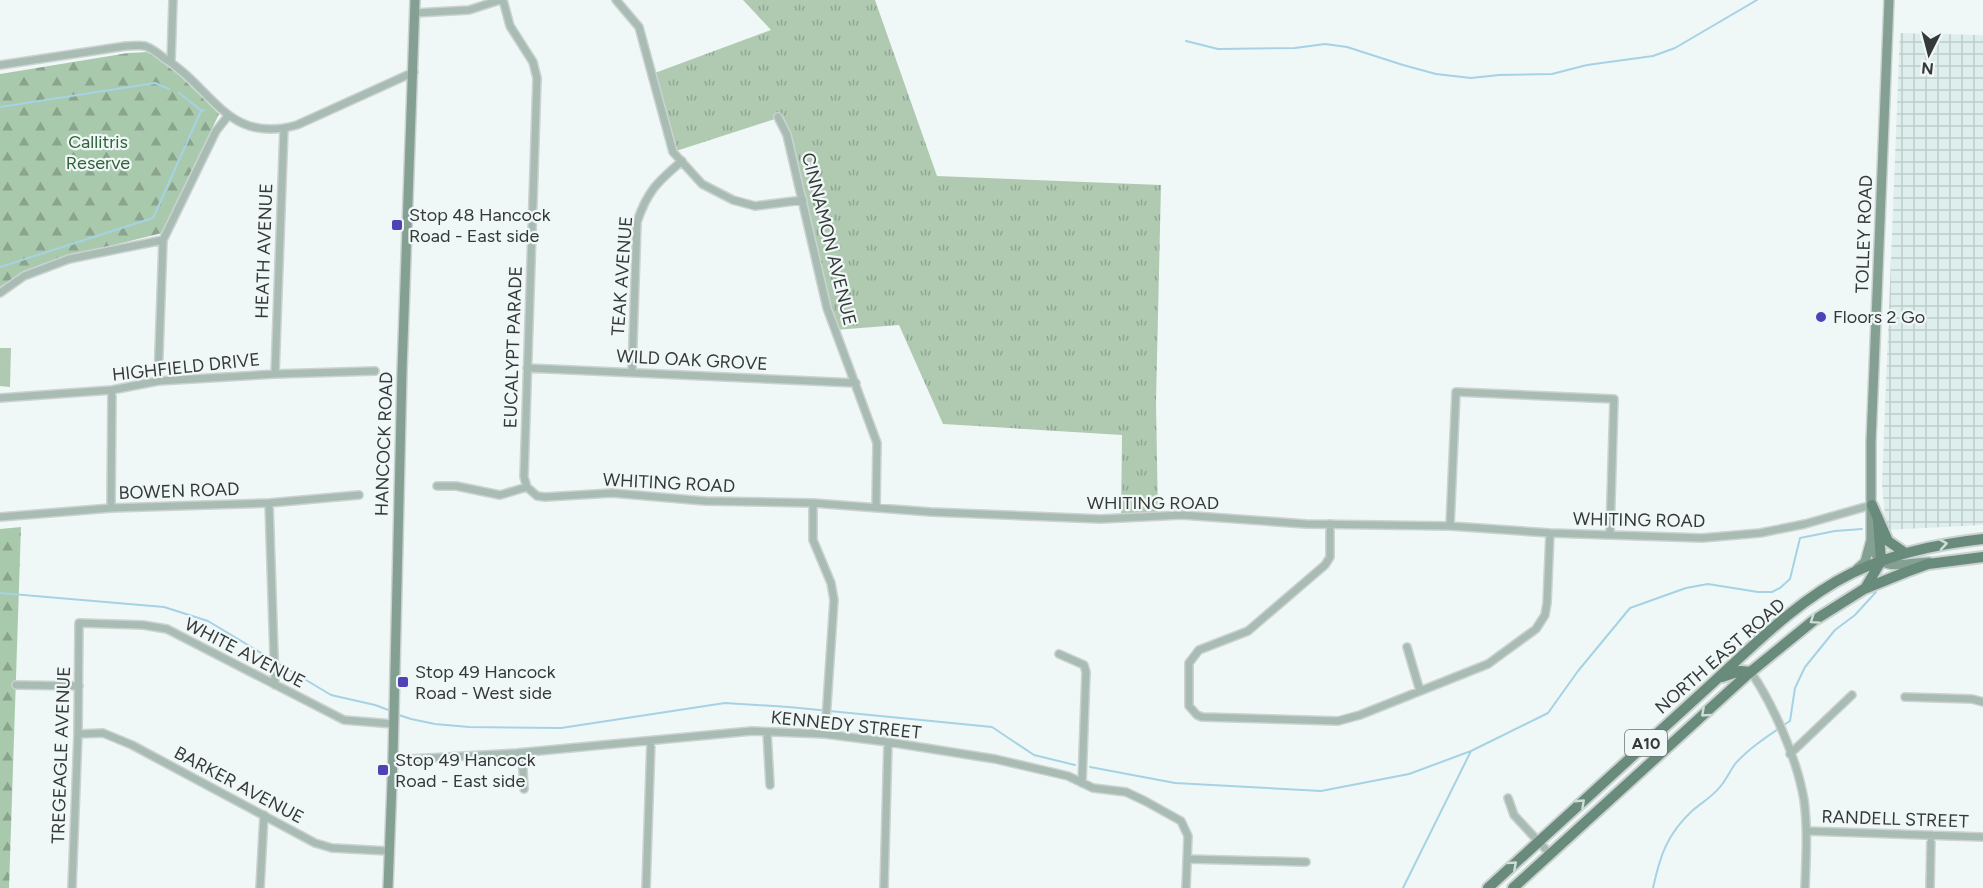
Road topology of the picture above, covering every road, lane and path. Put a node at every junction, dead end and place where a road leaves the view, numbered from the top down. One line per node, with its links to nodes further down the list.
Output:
1 (173, 0): 7 (street)
2 (415, 0): 6 (main road, HANCOCK ROAD)
3 (502, 0): 6 (street); 17 (street, EUCALYPT PARADE)
4 (616, 0): 13 (street)
5 (1889, 0): 30 (main road, TOLLEY ROAD)
6 (415, 13): 9 (main road, HANCOCK ROAD)
7 (171, 62): 8 (street); 10 (street)
8 (0, 65)
9 (414, 72): 12 (street); 60 (main road, HANCOCK ROAD)
10 (228, 116): 12 (street); 15 (street)
11 (778, 117): 14 (street, CINNAMON AVENUE)
12 (284, 128): 20 (street, HEATH AVENUE)
13 (682, 161): 14 (street); 19 (street, TEAK AVENUE)
14 (803, 200): 22 (street, CINNAMON AVENUE)
15 (163, 240): 16 (street); 21 (street)
16 (0, 293)
17 (527, 368): 19 (street, WILD OAK GROVE); 26 (street, EUCALYPT PARADE)
18 (375, 371): 20 (street, HIGHFIELD DRIVE)
19 (632, 372): 22 (street, WILD OAK GROVE)
20 (275, 374): 21 (street, HIGHFIELD DRIVE)
21 (159, 381): 23 (street, HIGHFIELD DRIVE)
22 (855, 383): 31 (street, CINNAMON AVENUE)
23 (112, 390): 24 (street, HIGHFIELD DRIVE); 32 (street)
24 (0, 398)
25 (437, 486): 26 (street)
26 (527, 487): 29 (street, WHITING ROAD)
27 (360, 495): 28 (street, BOWEN ROAD)
28 (269, 503): 32 (street, BOWEN ROAD); 53 (street)
29 (813, 503): 31 (street, WHITING ROAD); 63 (street)
30 (1872, 505): 34 (main road); 38 (street, WHITING ROAD); 40 (main road, TOLLEY ROAD)
31 (876, 507): 35 (street, WHITING ROAD)
32 (111, 508): 33 (street, BOWEN ROAD)
33 (0, 517)
34 (1878, 520): 41 (main road); 43 (main road)
35 (1330, 524): 36 (street, WHITING ROAD); 56 (street)
36 (1450, 526): 37 (street, WHITING ROAD); 38 (street)
37 (1550, 533): 38 (street, WHITING ROAD); 56 (street)
38 (1610, 534)
39 (1983, 539): 41 (main road, NORTH EAST ROAD / A10, one-way to 39)
40 (1870, 540): 43 (main road); 45 (main road)
41 (1904, 552): 43 (main road, NORTH EAST ROAD / A10)
42 (1983, 557): 44 (main road, NORTH EAST ROAD / A10)
43 (1881, 561): 44 (main road); 45 (main road, NORTH EAST ROAD / A10); 46 (main road)
44 (1940, 562): 46 (main road, NORTH EAST ROAD / A10)
45 (1850, 574): 48 (main road, NORTH EAST ROAD / A10)
46 (1864, 589): 51 (main road, NORTH EAST ROAD / A10, one-way to 51)
47 (79, 623): 53 (street, WHITE AVENUE); 55 (street, TREGEAGLE AVENUE)
48 (1755, 645): 51 (main road); 52 (main road, NORTH EAST ROAD / A10)
49 (1407, 647): 56 (street)
50 (1059, 654): 69 (street)
51 (1751, 672): 52 (main road); 67 (street); 79 (main road, NORTH EAST ROAD / A10, one-way to 79)
52 (1716, 680): 77 (main road, NORTH EAST ROAD / A10, one-way to 52)
53 (275, 685): 60 (street, WHITE AVENUE)
54 (16, 686): 55 (street)
55 (79, 686): 62 (street, TREGEAGLE AVENUE)
56 (1420, 691)
57 (1852, 695): 67 (street)
58 (1905, 697): 59 (street)
59 (1983, 702)
60 (393, 721): 68 (main road, HANCOCK ROAD)
61 (767, 732): 63 (street, KENNEDY STREET); 64 (street, KENNEDY STREET); 70 (street)
62 (78, 734): 73 (street, BARKER AVENUE); 82 (street, TREGEAGLE AVENUE)
63 (825, 735): 65 (street, KENNEDY STREET)
64 (651, 741): 66 (street, KENNEDY STREET); 85 (street)
65 (888, 742): 69 (street, KENNEDY STREET); 86 (street)
66 (522, 753): 68 (street, KENNEDY STREET); 71 (street)
67 (1790, 754): 74 (street)
68 (393, 760): 78 (main road, HANCOCK ROAD)
69 (1082, 783): 80 (street, KENNEDY STREET)
70 (770, 785)
71 (524, 789)
72 (1508, 798): 77 (street)
73 (264, 815): 78 (street, BARKER AVENUE); 83 (street)
74 (1807, 831): 75 (street, RANDELL STREET); 90 (street)
75 (1931, 836): 76 (street, RANDELL STREET); 91 (street)
76 (1983, 837)
77 (1538, 843): 79 (street); 88 (main road, NORTH EAST ROAD / A10, one-way to 77)
78 (389, 851): 84 (main road, HANCOCK ROAD)
79 (1550, 854): 89 (main road, NORTH EAST ROAD / A10)
80 (1187, 859): 81 (street); 87 (street, KENNEDY STREET)
81 (1306, 862)
82 (72, 888)
83 (260, 888)
84 (388, 888)
85 (646, 888)
86 (884, 888)
87 (1186, 888)
88 (1488, 888)
89 (1513, 888)
90 (1805, 888)
91 (1929, 888)

